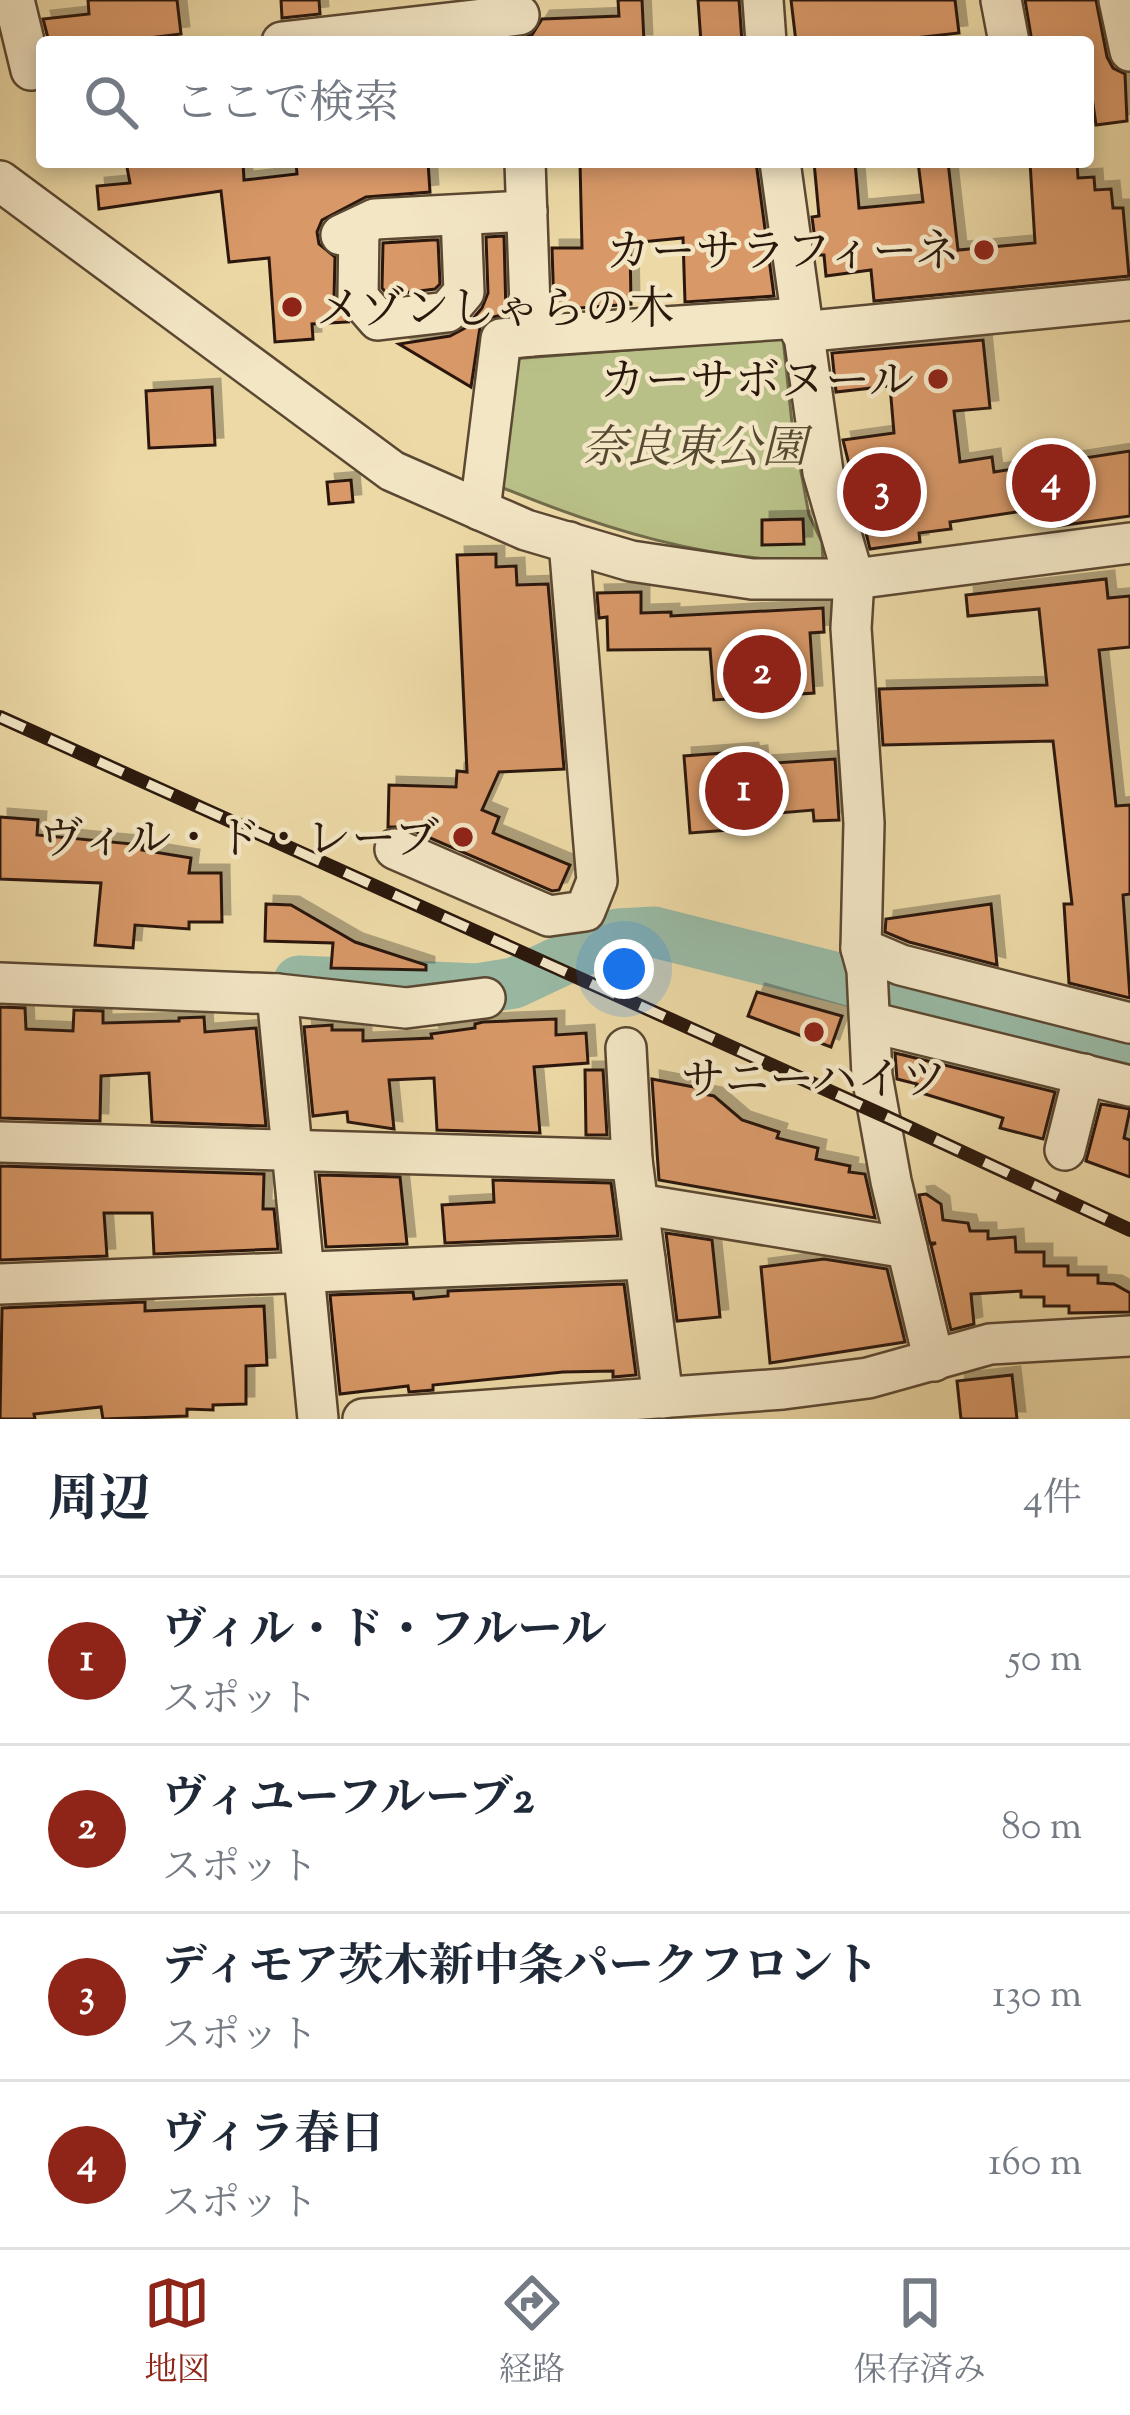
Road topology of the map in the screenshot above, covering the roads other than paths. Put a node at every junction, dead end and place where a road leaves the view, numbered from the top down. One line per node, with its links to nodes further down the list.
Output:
1 (14, 0): 8 (street)
2 (763, 0): 6 (street)
3 (1119, 0): 7 (street)
4 (521, 19): 5 (street)
5 (344, 36)
6 (766, 36)
7 (1130, 51)
8 (24, 71)
9 (525, 168): 12 (street)
10 (781, 168): 15 (street)
11 (0, 181): 17 (street)
12 (527, 211): 13 (street); 16 (street)
13 (461, 214): 13 (street)
14 (1130, 300): 15 (street)
15 (800, 325): 16 (street); 20 (street)
16 (532, 336): 17 (street)
17 (480, 510): 18 (street)
18 (569, 542): 20 (street); 21 (street)
19 (1130, 543): 20 (street)
20 (854, 579): 22 (street)
21 (394, 849)
22 (864, 959): 26 (street); 27 (street)
23 (0, 983): 24 (street)
24 (277, 994): 25 (street); 32 (street)
25 (485, 998)
26 (870, 1022): 29 (street); 36 (street)
27 (1130, 1023)
28 (626, 1048): 34 (street)
29 (1084, 1075): 30 (street); 33 (street)
30 (1130, 1085)
31 (0, 1142): 32 (street)
32 (292, 1150): 34 (street); 38 (street)
33 (1065, 1150)
34 (632, 1160): 35 (street)
35 (638, 1204): 36 (street); 37 (street)
36 (907, 1248): 41 (street)
37 (645, 1259): 38 (street); 42 (street)
38 (304, 1273): 39 (street); 44 (street)
39 (0, 1284)
40 (1130, 1336): 41 (street)
41 (934, 1361): 43 (street)
42 (663, 1397): 43 (street); 45 (street)
43 (785, 1404)
44 (318, 1419)
45 (363, 1419)

